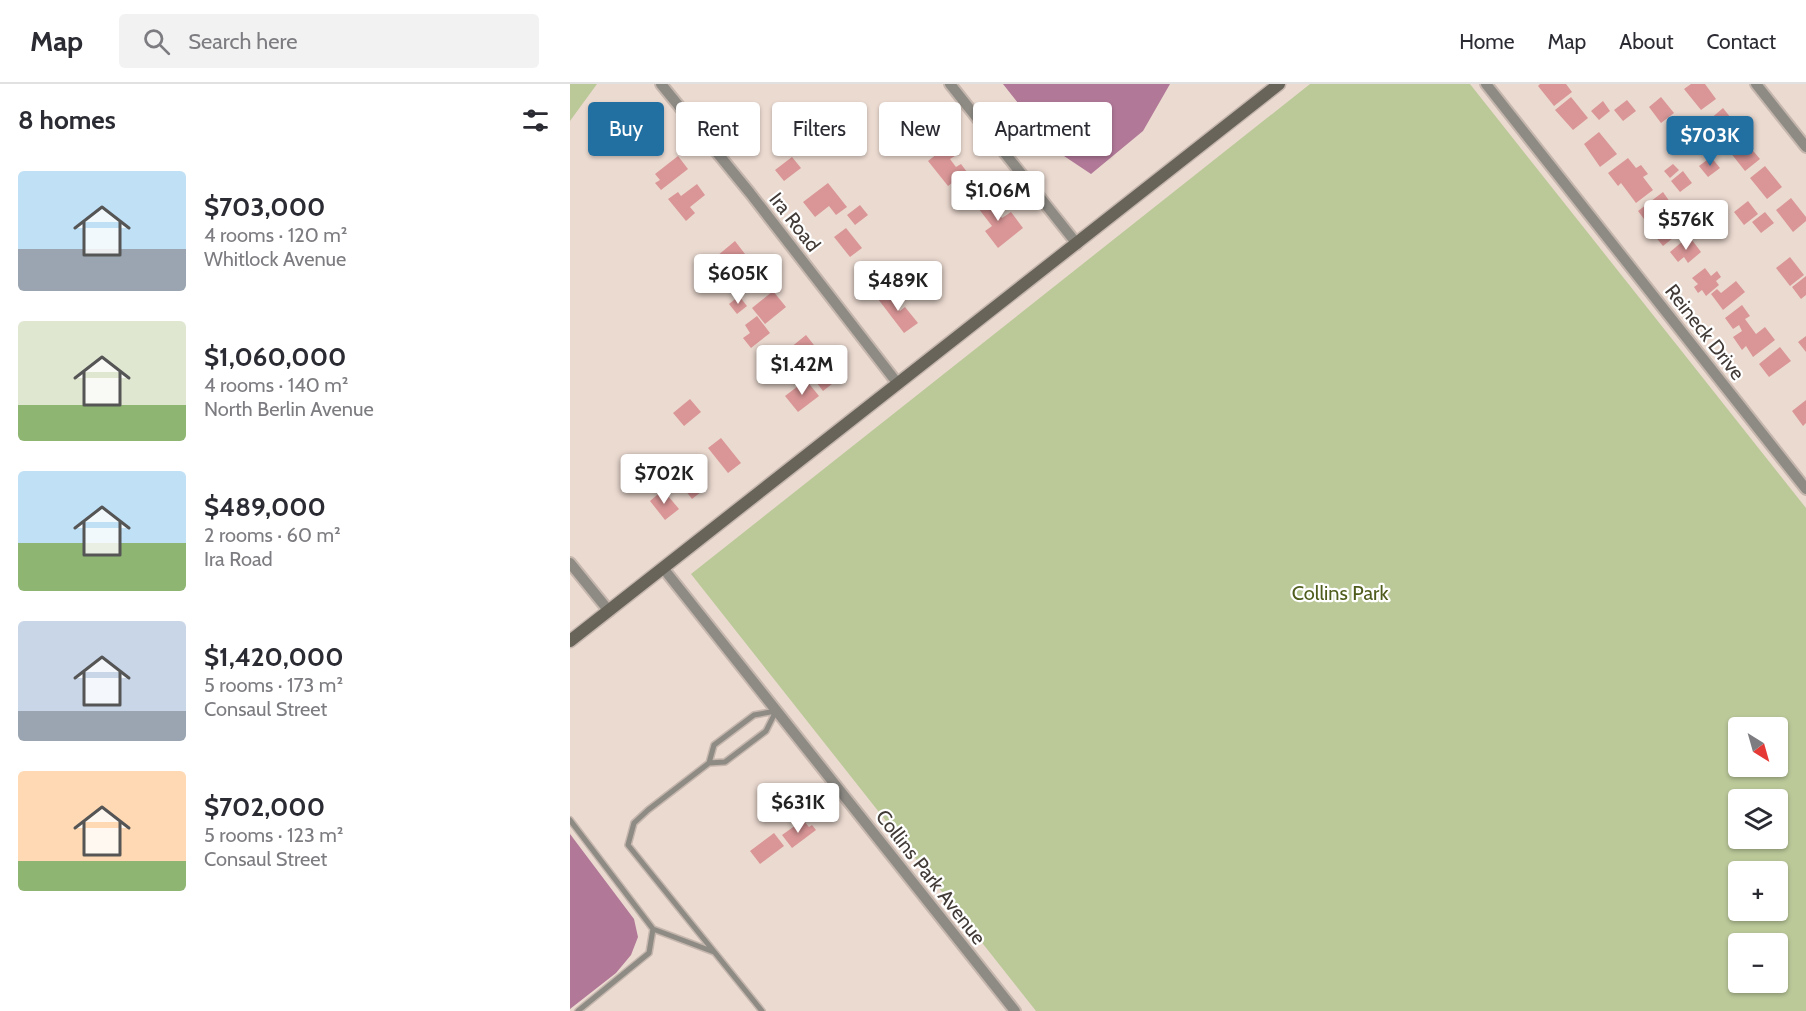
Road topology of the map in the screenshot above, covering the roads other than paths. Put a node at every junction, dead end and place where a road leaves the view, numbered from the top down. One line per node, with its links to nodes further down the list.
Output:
1 (661, 84): 8 (street, Ira Road)
2 (950, 84): 7 (street)
3 (1279, 84): 7 (street)
4 (1486, 84): 9 (street, Reineck Drive)
5 (1756, 84): 6 (street)
6 (1806, 147)
7 (1077, 244): 8 (street)
8 (898, 384): 11 (street)
9 (1806, 489)
10 (570, 563): 12 (street)
11 (663, 568): 12 (street); 14 (street, Collins Park Avenue)
12 (609, 611): 13 (street)
13 (570, 641)
14 (776, 711): 15 (lane); 15 (lane); 21 (street, Collins Park Avenue)
15 (709, 763): 18 (lane)
16 (570, 820): 17 (lane)
17 (653, 929): 18 (lane); 19 (lane)
18 (715, 952): 20 (lane)
19 (578, 1011)
20 (762, 1011)
21 (1015, 1011)

